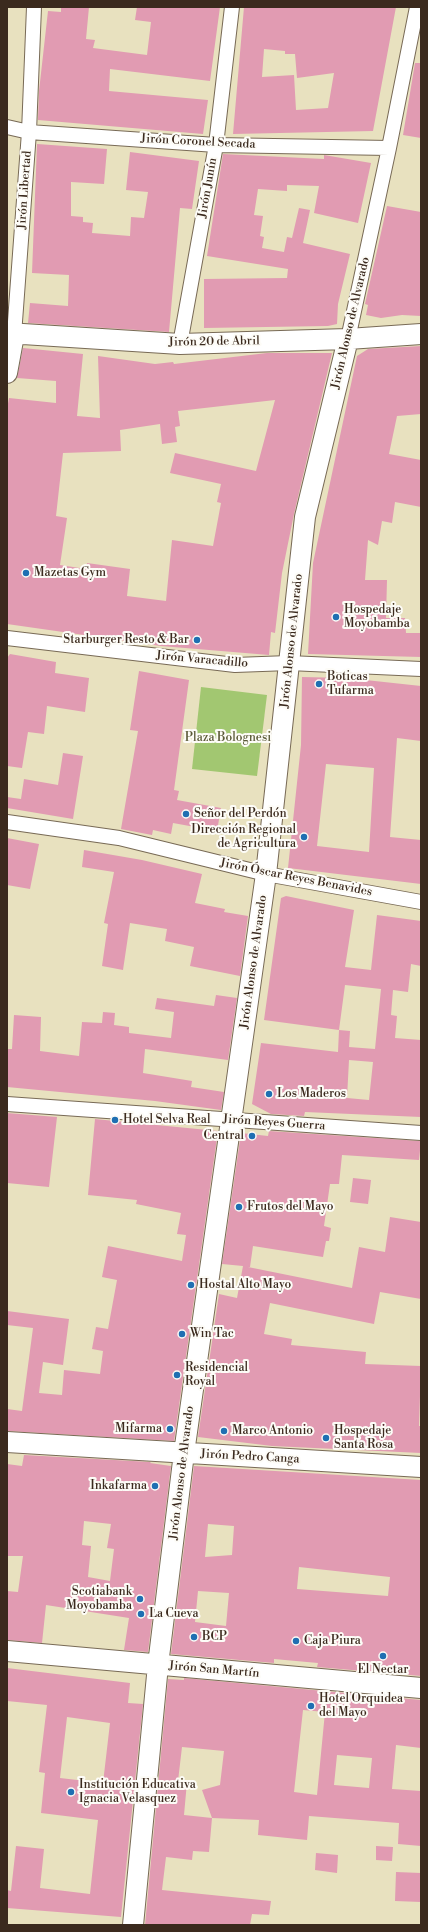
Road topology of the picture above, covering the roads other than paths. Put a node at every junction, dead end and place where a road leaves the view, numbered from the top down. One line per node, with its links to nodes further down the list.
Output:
1 (34, 7): 5 (street, Jirón Libertad)
2 (232, 7): 6 (street, Jirón Junín)
3 (418, 15): 7 (street, Jirón Alonso de Alvarado)
4 (7, 127): 5 (street, Jirón Coronel Secada)
5 (29, 132): 6 (street, Jirón Coronel Secada); 8 (street, Jirón Libertad)
6 (216, 144): 7 (street, Jirón Coronel Secada); 11 (street, Jirón Junín)
7 (390, 148): 10 (street, Jirón Alonso de Alvarado)
8 (10, 334): 11 (main road, Jirón 20 de Abril); 12 (main road, Jirón Libertad)
9 (421, 334): 10 (main road, Jirón 20 de Abril)
10 (348, 339): 11 (main road, Jirón 20 de Abril); 14 (main road, Jirón Alonso de Alvarado)
11 (180, 344)
12 (7, 373)
13 (7, 638): 14 (street, Jirón Varacadillo)
14 (289, 663): 15 (street, Jirón Varacadillo); 17 (main road, Jirón Alonso de Alvarado)
15 (421, 669)
16 (7, 822): 17 (street, Jirón Óscar Reyes Benavides)
17 (266, 874): 18 (street, Jirón Óscar Reyes Benavides); 20 (main road, Jirón Alonso de Alvarado)
18 (421, 902)
19 (7, 1104): 20 (street, Jirón Reyes Guerra)
20 (230, 1120): 21 (street, Jirón Reyes Guerra); 23 (main road, Jirón Alonso de Alvarado)
21 (421, 1133)
22 (7, 1442): 23 (main road, Jirón Pedro Canga)
23 (184, 1453): 24 (main road, Jirón Pedro Canga); 26 (main road, Jirón Alonso de Alvarado)
24 (421, 1467)
25 (7, 1651): 26 (main road, Jirón San Martín)
26 (158, 1665): 27 (main road, Jirón San Martín); 28 (main road, Jirón Alonso de Alvarado)
27 (421, 1688)
28 (133, 1925)

